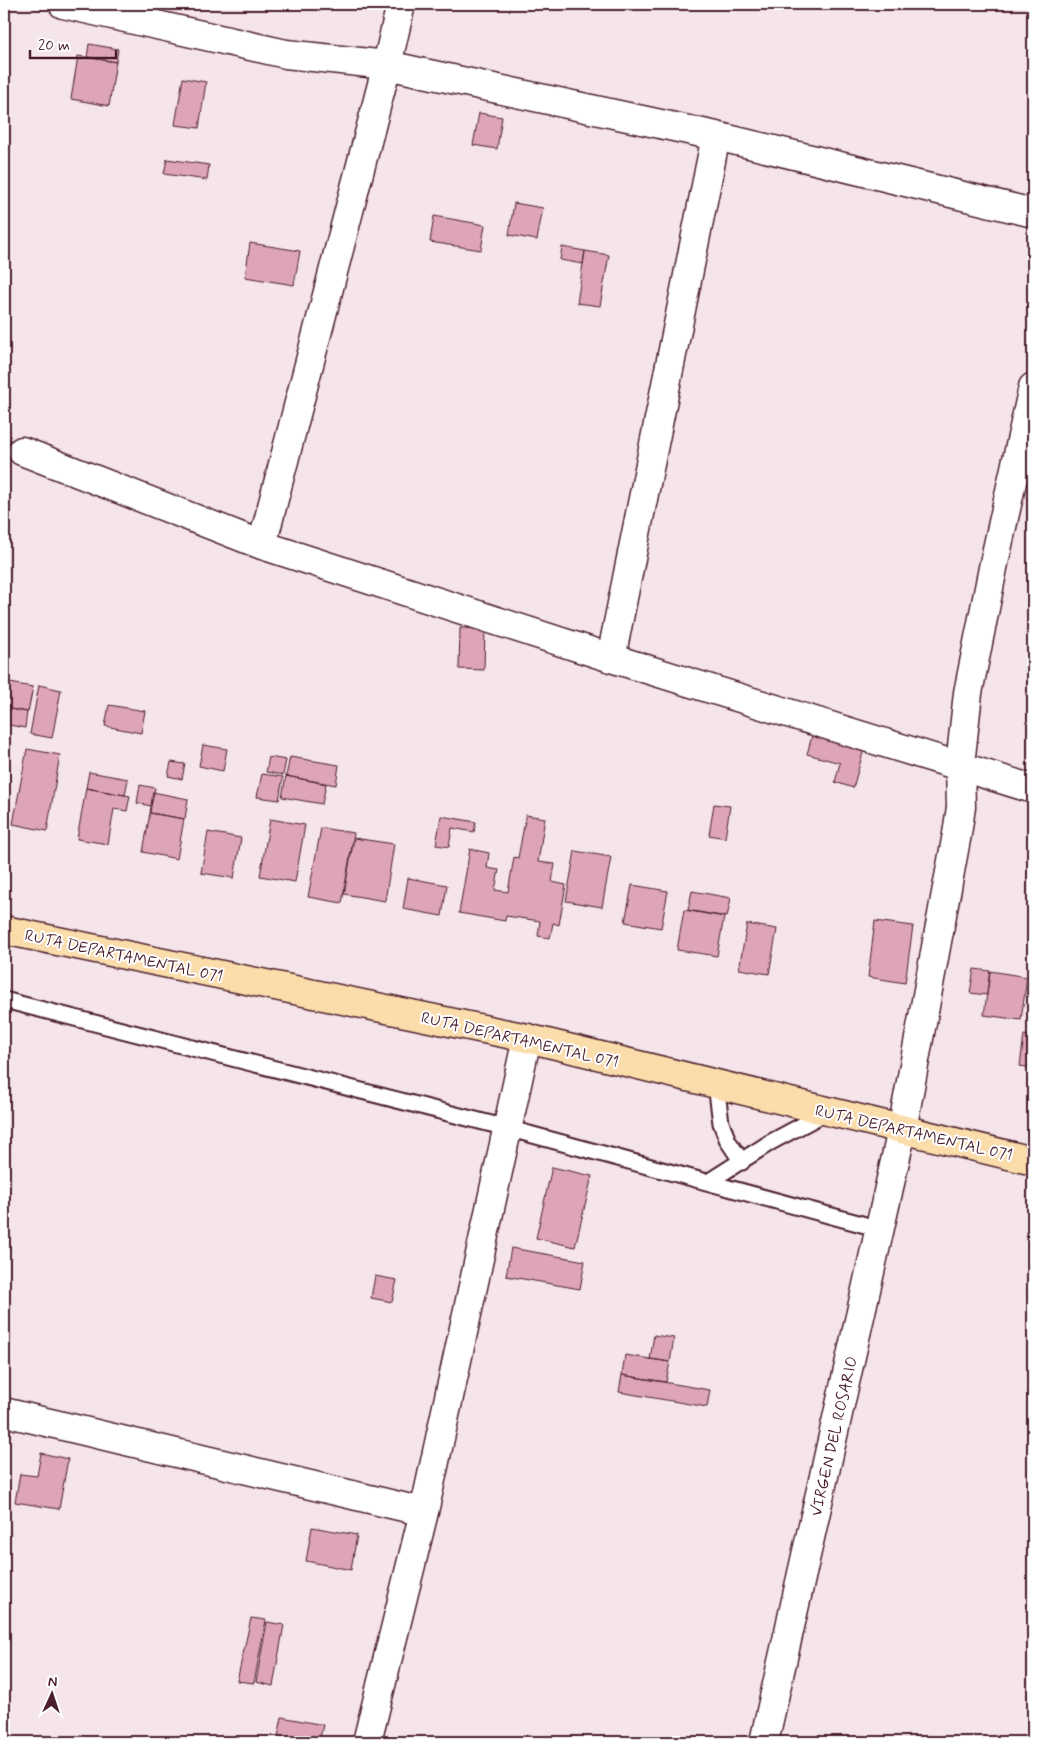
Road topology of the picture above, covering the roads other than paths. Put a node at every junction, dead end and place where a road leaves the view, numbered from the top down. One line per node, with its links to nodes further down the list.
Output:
1 (63, 4): 3 (street)
2 (401, 4): 3 (street)
3 (387, 65): 4 (street); 8 (street)
4 (716, 136): 5 (street); 9 (street)
5 (1033, 213)
6 (1033, 387): 10 (street, VIRGEN DEL ROSARIO)
7 (22, 451): 8 (street)
8 (262, 545): 9 (street)
9 (611, 658): 10 (street)
10 (960, 766): 11 (street); 18 (street, VIRGEN DEL ROSARIO)
11 (1033, 789)
12 (4, 930): 14 (main road, RUTA DEPARTAMENTAL 071)
13 (4, 1000): 17 (lane)
14 (527, 1038): 15 (main road, RUTA DEPARTAMENTAL 071); 17 (street)
15 (716, 1084): 16 (main road, RUTA DEPARTAMENTAL 071); 20 (lane)
16 (828, 1112): 18 (main road, RUTA DEPARTAMENTAL 071); 20 (lane)
17 (507, 1128): 21 (lane); 24 (street)
18 (902, 1130): 19 (main road, RUTA DEPARTAMENTAL 071); 22 (street, VIRGEN DEL ROSARIO)
19 (1033, 1161)
20 (742, 1162): 21 (lane)
21 (708, 1182): 22 (lane)
22 (880, 1229): 26 (street, VIRGEN DEL ROSARIO)
23 (4, 1412): 24 (street)
24 (424, 1512): 25 (street)
25 (367, 1742)
26 (764, 1742)

